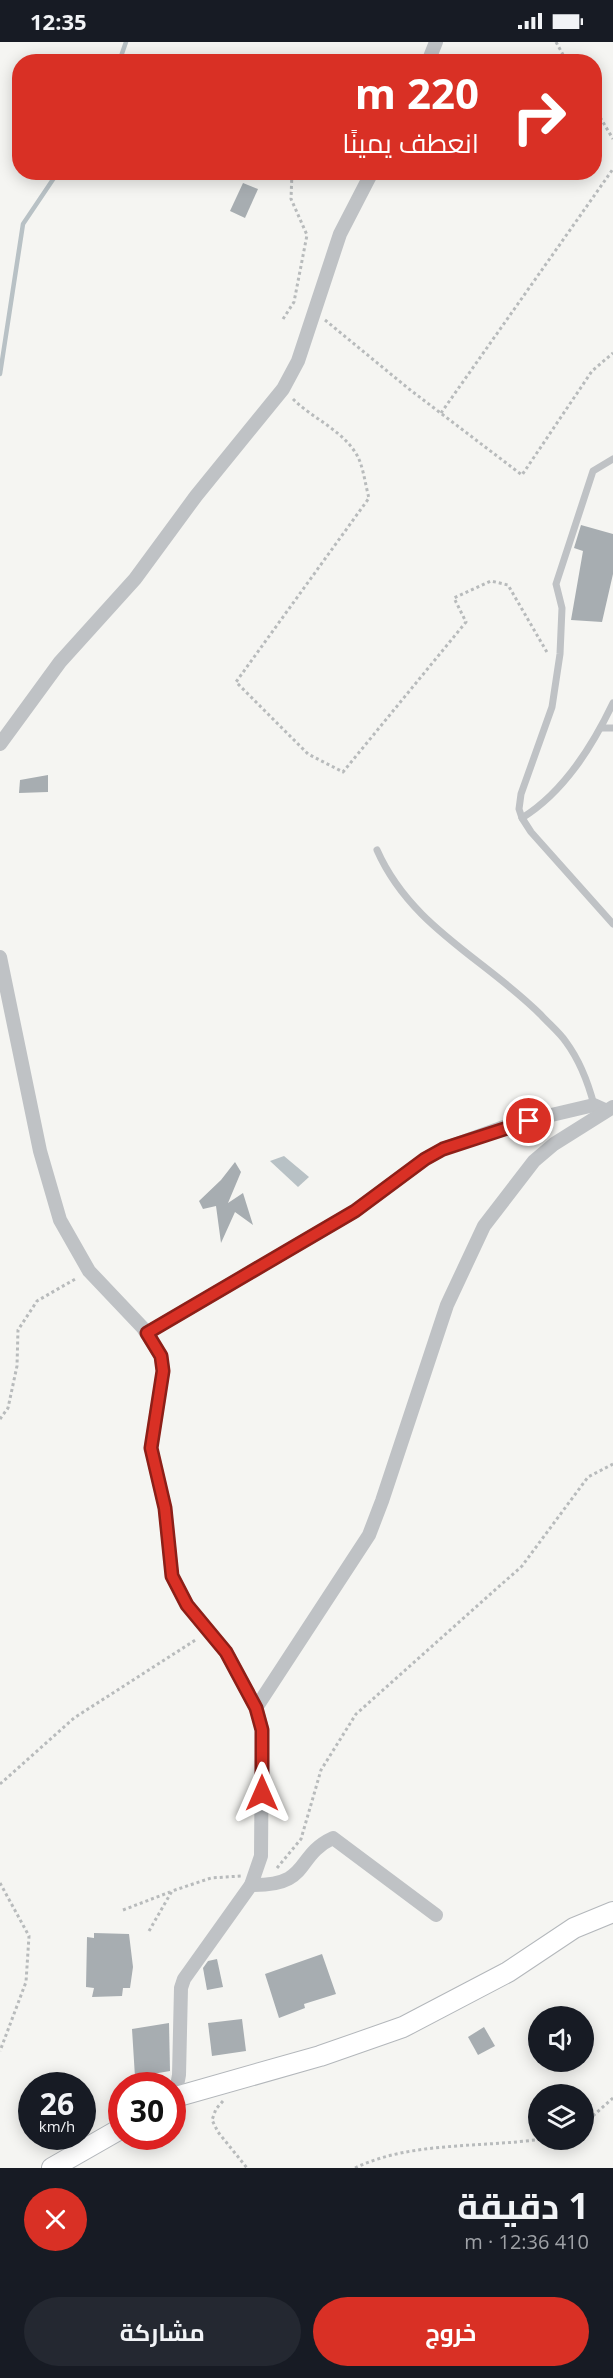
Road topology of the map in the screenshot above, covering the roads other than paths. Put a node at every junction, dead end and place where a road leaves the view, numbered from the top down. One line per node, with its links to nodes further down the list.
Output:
1 (368, 180): 6 (street)
2 (613, 459): 7 (lane)
3 (613, 703): 4 (lane)
4 (601, 728): 5 (lane); 7 (lane)
5 (613, 728)
6 (0, 744)
7 (522, 818): 9 (lane)
8 (377, 850): 11 (lane)
9 (613, 924)
10 (0, 957): 12 (street)
11 (604, 1107): 12 (street); 13 (street)
12 (147, 1333): 13 (street)
13 (256, 1708): 14 (street)
14 (257, 1885): 16 (street); 17 (street)
15 (613, 1912): 18 (street)
16 (436, 1916)
17 (179, 2072)
18 (186, 2094)
19 (108, 2136): 20 (street)
20 (52, 2168)

